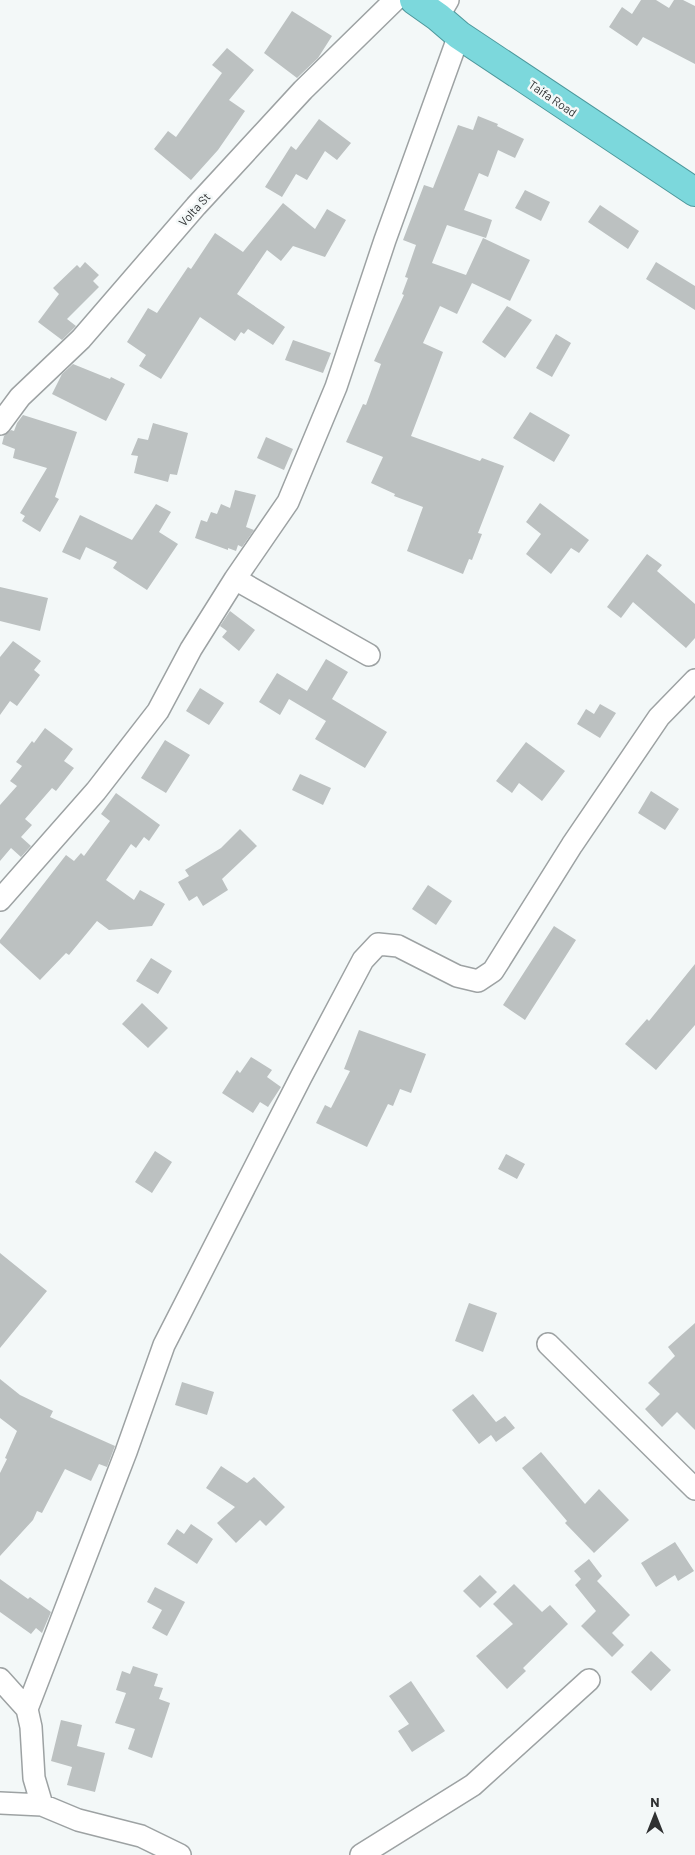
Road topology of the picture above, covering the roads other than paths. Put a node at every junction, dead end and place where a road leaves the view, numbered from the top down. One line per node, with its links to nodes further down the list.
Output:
1 (395, 0): 6 (street, Volta St)
2 (414, 0): 3 (highway, Taifa Road)
3 (443, 8): 4 (highway, Taifa Road)
4 (459, 36): 5 (highway, Taifa Road); 7 (street)
5 (695, 192)
6 (0, 424)
7 (235, 579): 8 (street); 10 (street)
8 (369, 655)
9 (695, 680): 15 (street)
10 (0, 900)
11 (548, 1344): 12 (street)
12 (695, 1489)
13 (0, 1679): 15 (street)
14 (589, 1680): 19 (street)
15 (27, 1709): 17 (street)
16 (0, 1802): 17 (street)
17 (42, 1805): 18 (street)
18 (180, 1855)
19 (360, 1855)

